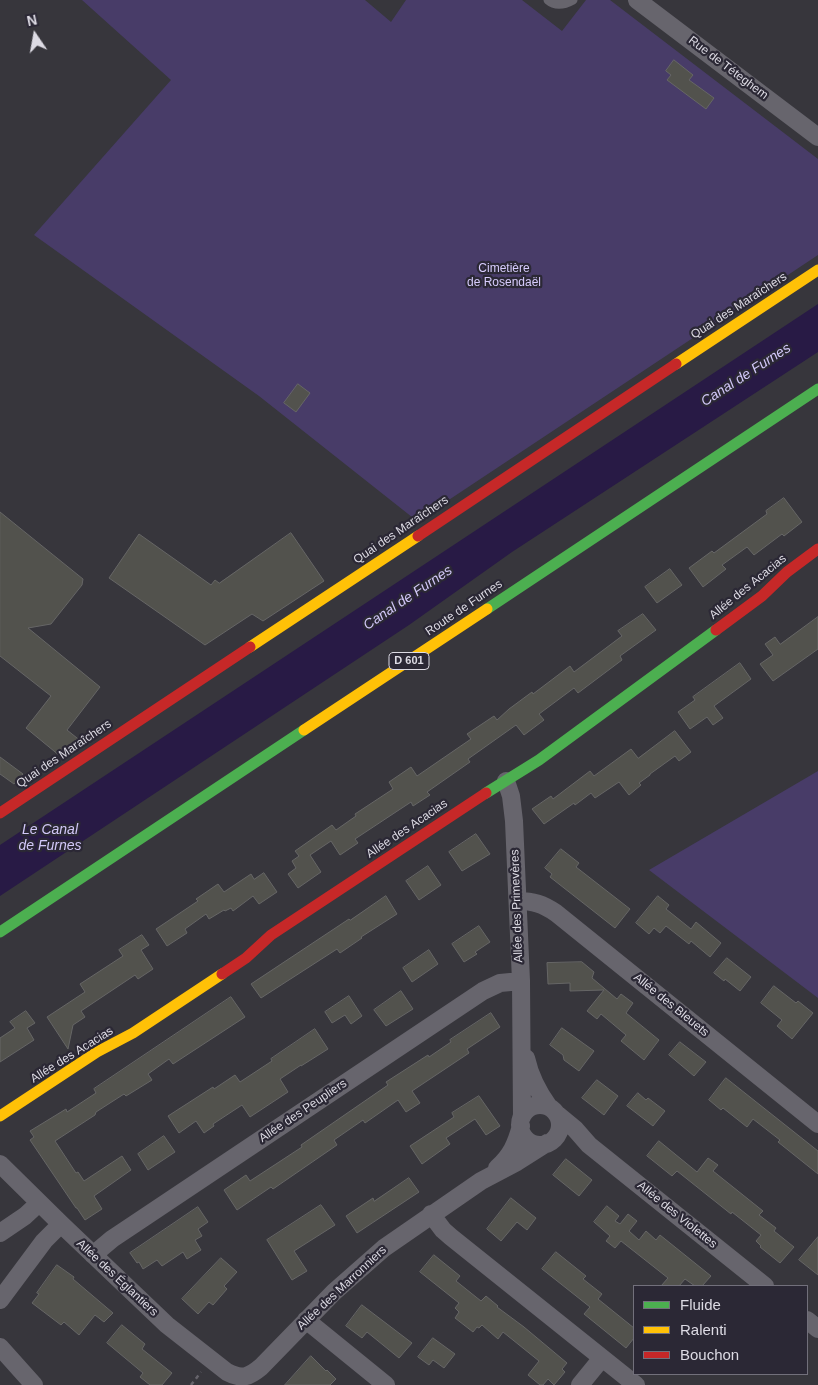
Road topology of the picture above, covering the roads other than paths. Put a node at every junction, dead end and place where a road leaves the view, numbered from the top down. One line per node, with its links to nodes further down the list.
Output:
1 (548, 0): 2 (lane)
2 (573, 0)
3 (637, 0): 4 (street, Rue de Téteghem)
4 (818, 137)
5 (818, 270): 9 (street, Quai des Maraîchers)
6 (818, 389): 11 (street, Route de Furnes / D 601)
7 (818, 549): 8 (street, Allée des Acacias)
8 (506, 781): 10 (street, Allée des Primevères); 15 (street, Allée des Acacias)
9 (0, 813)
10 (518, 901): 12 (street, Allée des Primevères); 17 (street, Allée des Bleuets)
11 (0, 932)
12 (520, 981): 13 (street, Allée des Primevères); 26 (street, Allée des Peupliers)
13 (522, 1033): 14 (street, Allée des Primevères); 16 (street, Allée des Primevères)
14 (554, 1111): 16 (street); 18 (street); 19 (street, Allée des Violettes)
15 (0, 1116)
16 (521, 1121): 18 (street); 21 (street, Allée des Marronniers)
17 (818, 1124)
18 (551, 1141): 19 (street, Allée des Violettes); 21 (street, Allée des Marronniers)
19 (589, 1145): 27 (street, Allée des Violettes)
20 (0, 1164): 22 (street, Allée des Églantiers)
21 (481, 1182): 23 (street, Allée des Marronniers)
22 (39, 1203): 24 (street, Allée des Églantiers); 25 (street)
23 (432, 1214): 29 (street, Allée des Marronniers); 33 (street)
24 (60, 1224): 26 (street, Allée des Églantiers); 28 (street)
25 (0, 1233)
26 (93, 1255): 34 (street, Allée des Églantiers)
27 (764, 1285)
28 (0, 1300)
29 (306, 1320): 34 (street, Allée des Marronniers); 36 (street)
30 (808, 1321): 31 (street)
31 (818, 1329)
32 (0, 1346): 35 (street)
33 (602, 1358): 37 (street); 38 (street)
34 (230, 1380)
35 (34, 1385)
36 (386, 1385)
37 (580, 1385)
38 (636, 1385)

